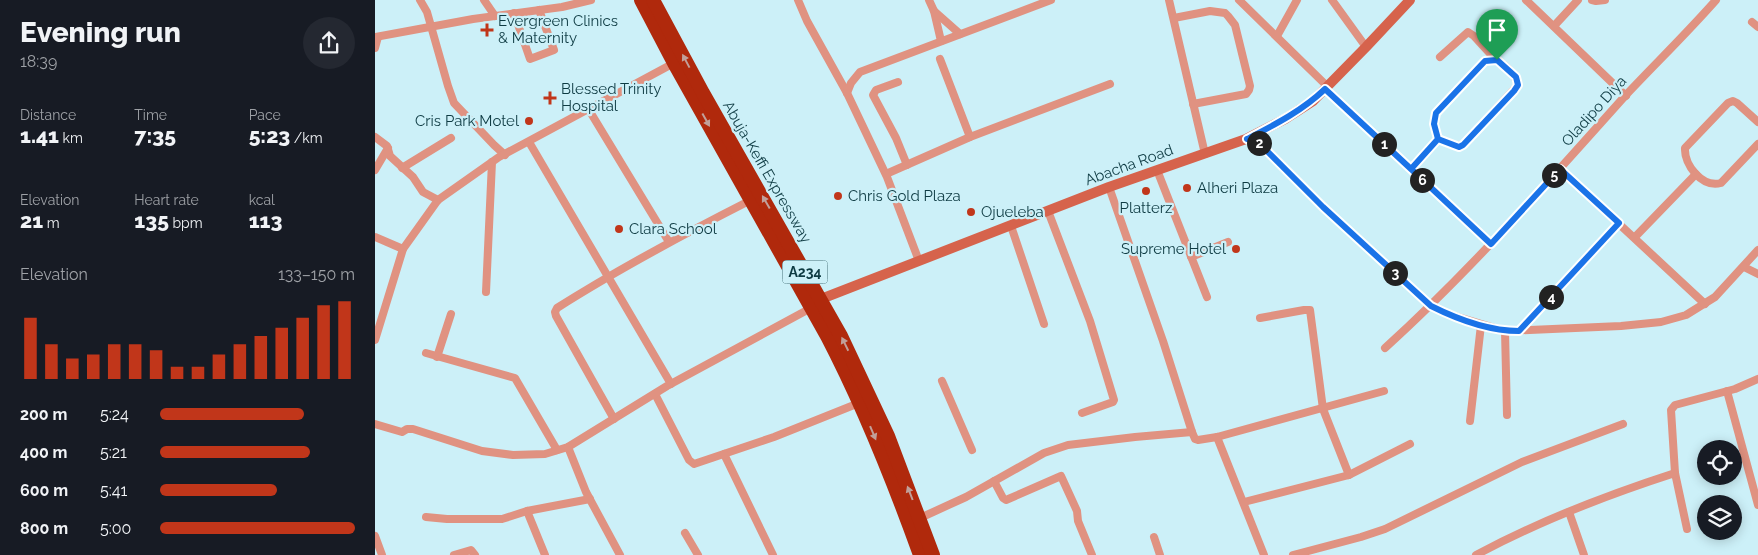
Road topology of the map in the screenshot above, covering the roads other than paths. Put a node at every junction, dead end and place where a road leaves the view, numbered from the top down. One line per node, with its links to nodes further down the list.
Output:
1 (420, 0): 26 (street)
2 (484, 0): 23 (street)
3 (591, 0): 20 (street)
4 (641, 0): 36 (highway, Abuja-Keffi Expressway / A234)
5 (653, 0): 84 (highway, Abuja-Keffi Expressway / A234, one-way to 5)
6 (798, 0): 40 (street)
7 (929, 0): 21 (street)
8 (1051, 0): 19 (street)
9 (1169, 0): 24 (street)
10 (1239, 0): 28 (street)
11 (1297, 0): 28 (street)
12 (1332, 0): 32 (street)
13 (1409, 0): 32 (street, Abacha Road)
14 (1526, 0): 25 (street)
15 (1578, 0): 25 (street)
16 (1592, 0): 17 (street)
17 (1605, 0)
18 (1716, 0): 41 (street, Oladipo Diya)
19 (1042, 1): 27 (street)
20 (539, 10): 22 (street); 22 (street)
21 (935, 11): 27 (street); 30 (street)
22 (514, 14): 23 (street)
23 (495, 16): 26 (street)
24 (1174, 18): 42 (street); 42 (street)
25 (1554, 26): 41 (street)
26 (431, 27): 29 (street); 54 (street)
27 (960, 34): 30 (street)
28 (1277, 36): 39 (street)
29 (376, 37): 31 (street)
30 (941, 41): 40 (street)
31 (375, 48)
32 (1367, 48): 39 (street, Abacha Road)
33 (1440, 57): 35 (street)
34 (940, 59): 46 (street)
35 (1496, 60): 49 (street); 49 (street)
36 (674, 63): 43 (street); 66 (highway, Abuja-Keffi Expressway / A234, one-way to 66)
37 (898, 82): 56 (street)
38 (1109, 84): 46 (street)
39 (1326, 87): 48 (street, Abacha Road); 58 (street)
40 (847, 93): 62 (street)
41 (1626, 96): 59 (street, Oladipo Diya)
42 (1193, 104): 53 (street)
43 (589, 110): 50 (street); 72 (street)
44 (1758, 122): 63 (street)
45 (375, 137): 52 (street)
46 (970, 137): 56 (street)
47 (451, 138): 57 (street)
48 (1247, 139): 53 (street, Abacha Road); 86 (street)
49 (1438, 139): 58 (street)
50 (529, 142): 54 (street); 81 (street)
51 (1758, 144): 63 (street)
52 (388, 148): 57 (street); 60 (street)
53 (1205, 154): 61 (street, Abacha Road)
54 (505, 155): 55 (street)
55 (492, 162): 65 (street); 82 (street)
56 (907, 165): 62 (street)
57 (402, 168): 65 (street)
58 (1411, 169): 74 (street)
59 (1560, 169): 68 (street); 74 (street, Oladipo Diya)
60 (375, 170)
61 (1157, 170): 64 (street, Abacha Road); 77 (street)
62 (886, 174): 78 (street)
63 (1696, 174): 71 (street)
64 (1109, 187): 67 (street, Abacha Road); 111 (street)
65 (438, 200): 75 (street)
66 (751, 200): 72 (street); 84 (highway, Abuja-Keffi Expressway / A234)
67 (1049, 211): 69 (street, Abacha Road); 105 (street)
68 (1619, 223): 71 (street); 92 (street)
69 (1011, 226): 78 (street, Abacha Road); 89 (street)
70 (375, 237): 75 (street)
71 (1635, 237): 85 (street)
72 (669, 242): 81 (street)
73 (1228, 242): 77 (street)
74 (1491, 244): 86 (street, Oladipo Diya)
75 (403, 249): 93 (street)
76 (1758, 250): 79 (street)
77 (1191, 257): 83 (street)
78 (919, 261): 84 (street, Abacha Road)
79 (1744, 267): 80 (street); 85 (street)
80 (1758, 274)
81 (608, 275): 99 (street); 107 (street)
82 (486, 292)
83 (1207, 297)
84 (816, 304): 99 (street); 103 (highway, Abuja-Keffi Expressway / A234); 127 (highway, Abuja-Keffi Expressway / A234, one-way to 84)
85 (1705, 304): 92 (street)
86 (1431, 306): 90 (street); 94 (street, Oladipo Diya)
87 (451, 314): 96 (street)
88 (1260, 318): 104 (street)
89 (1044, 324)
90 (1481, 325): 91 (street); 108 (street)
91 (1505, 331): 92 (street); 106 (street)
92 (1519, 331)
93 (375, 340)
94 (1385, 348)
95 (426, 353): 96 (street)
96 (437, 357): 115 (street)
97 (1758, 379): 101 (street)
98 (942, 381): 116 (street)
99 (671, 384): 102 (street)
100 (1384, 391): 104 (street)
101 (1727, 391): 118 (street); 123 (street)
102 (655, 394): 107 (street); 117 (street)
103 (859, 402): 117 (street); 139 (highway, Abuja-Keffi Expressway / A234, one-way to 139)
104 (1323, 409): 112 (street); 119 (street)
105 (1083, 413)
106 (1507, 415)
107 (614, 418): 114 (street)
108 (1470, 421)
109 (375, 424): 115 (street)
110 (1623, 424): 144 (street)
111 (1192, 432): 112 (street); 120 (street)
112 (1217, 437): 122 (street)
113 (1410, 444): 119 (street)
114 (568, 447): 115 (street); 121 (street)
115 (557, 450)
116 (972, 450)
117 (723, 454): 138 (street)
118 (1675, 474): 125 (street); 128 (street)
119 (1349, 475): 122 (street)
120 (994, 481): 127 (street); 141 (street)
121 (590, 499): 124 (street); 136 (street)
122 (1244, 502): 143 (street)
123 (1758, 505)
124 (527, 511): 126 (street); 135 (street)
125 (1569, 512): 145 (street); 146 (street)
126 (426, 517)
127 (920, 518): 140 (highway, Abuja-Keffi Expressway / A234)
128 (1687, 529)
129 (685, 533): 137 (street)
130 (375, 536): 132 (street)
131 (1154, 537): 142 (street)
132 (379, 552)
133 (454, 555): 134 (street)
134 (475, 555)
135 (545, 555)
136 (619, 555)
137 (697, 555)
138 (773, 555)
139 (920, 555)
140 (933, 555)
141 (1093, 555)
142 (1160, 555)
143 (1264, 555)
144 (1293, 555)
145 (1476, 555)
146 (1584, 555)

